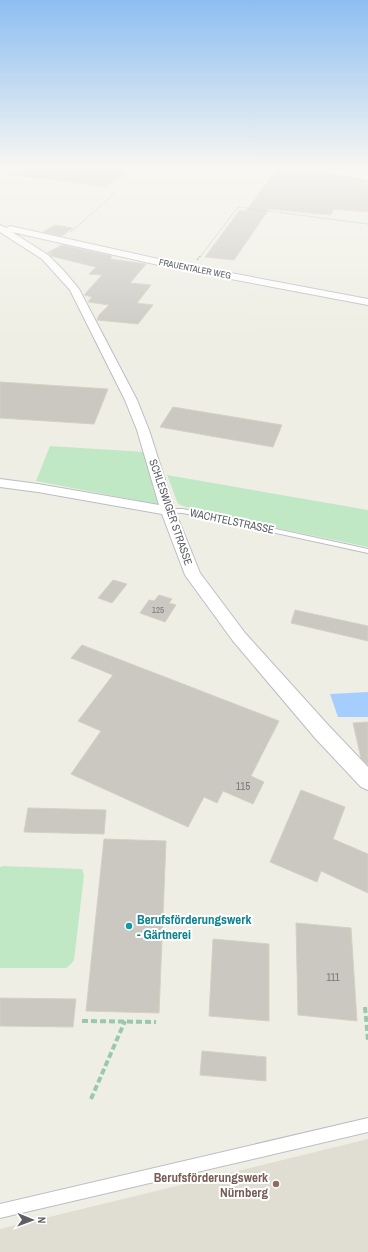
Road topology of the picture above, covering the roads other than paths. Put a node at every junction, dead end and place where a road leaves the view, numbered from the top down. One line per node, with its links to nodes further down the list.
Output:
1 (1, 229): 2 (street, FRAUENTALER WEG); 4 (street, SCHLESWIGER STRASSE)
2 (368, 302)
3 (0, 483): 4 (street, WACHTELSTRASSE)
4 (168, 511): 5 (lane, WACHTELSTRASSE); 6 (street, SCHLESWIGER STRASSE)
5 (368, 551)
6 (368, 781)
7 (368, 1125): 8 (lane)
8 (0, 1211)

